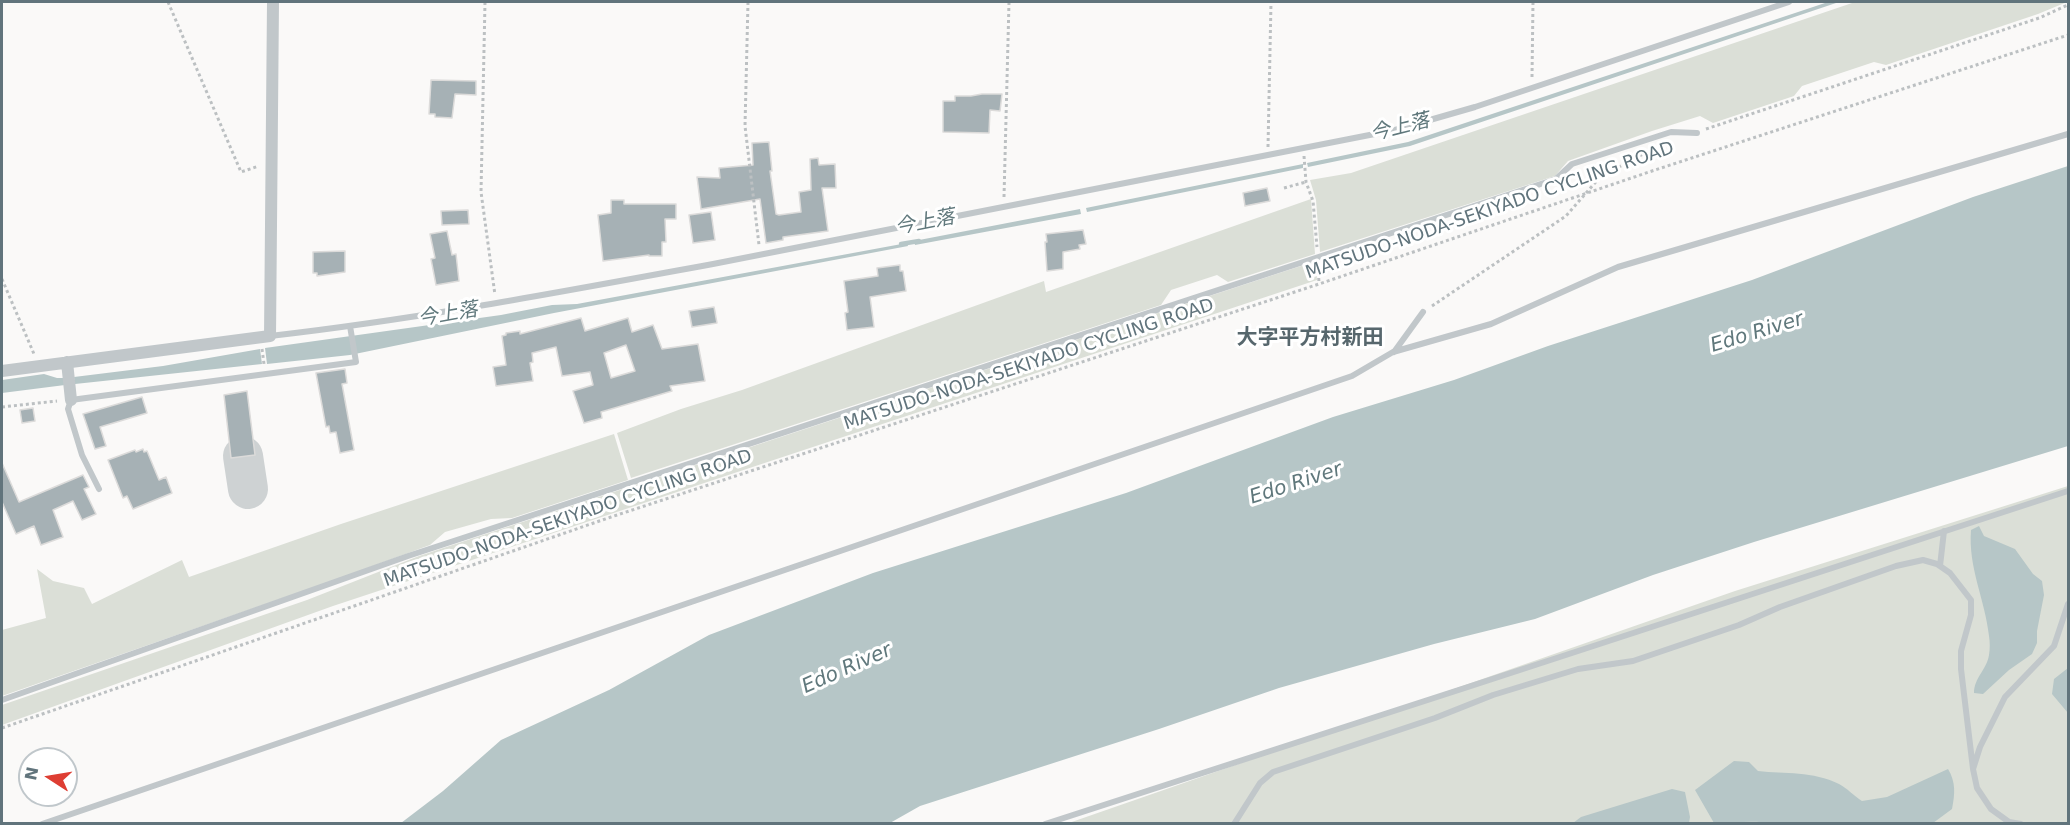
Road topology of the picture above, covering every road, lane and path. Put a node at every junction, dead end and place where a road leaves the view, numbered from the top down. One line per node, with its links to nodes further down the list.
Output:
1 (168, 2): 17 (path)
2 (273, 2): 17 (street)
3 (485, 2): 26 (path)
4 (748, 2): 22 (path)
5 (1009, 2): 21 (path)
6 (1271, 2): 15 (path)
7 (1533, 2): 11 (path)
8 (1788, 2): 11 (lane)
9 (2068, 5): 12 (path)
10 (2068, 35): 20 (path, MATSUDO-NODA-SEKIYADO CYCLING ROAD)
11 (1531, 88): 15 (lane)
12 (1697, 133): 23 (lane)
13 (2068, 134): 30 (lane)
14 (1655, 148): 20 (path)
15 (1268, 156): 21 (lane)
16 (1304, 156): 18 (path)
17 (272, 161): 29 (street)
18 (1306, 182): 19 (path); 23 (path)
19 (1284, 188)
20 (1589, 192): 25 (path, MATSUDO-NODA-SEKIYADO CYCLING ROAD); 27 (path)
21 (1004, 207): 22 (lane)
22 (761, 255): 26 (lane)
23 (1317, 257): 25 (path); 42 (lane)
24 (2, 279): 31 (path)
25 (1319, 284): 43 (path, MATSUDO-NODA-SEKIYADO CYCLING ROAD)
26 (496, 302): 28 (lane)
27 (1423, 312): 30 (lane)
28 (350, 328): 29 (lane); 34 (lane)
29 (265, 337): 32 (street); 34 (path)
30 (1394, 352): 45 (lane)
31 (36, 354)
32 (68, 367): 33 (street); 35 (street)
33 (2, 371)
34 (265, 374): 35 (lane)
35 (70, 394): 36 (path); 37 (lane)
36 (2, 407)
37 (99, 489)
38 (2068, 490): 39 (lane)
39 (1944, 531): 40 (lane); 46 (lane)
40 (1940, 566): 44 (lane); 47 (lane)
41 (2068, 604): 44 (lane)
42 (2, 700)
43 (2, 728)
44 (1973, 769): 48 (lane)
45 (42, 824)
46 (1045, 824)
47 (1234, 824)
48 (2021, 824)

